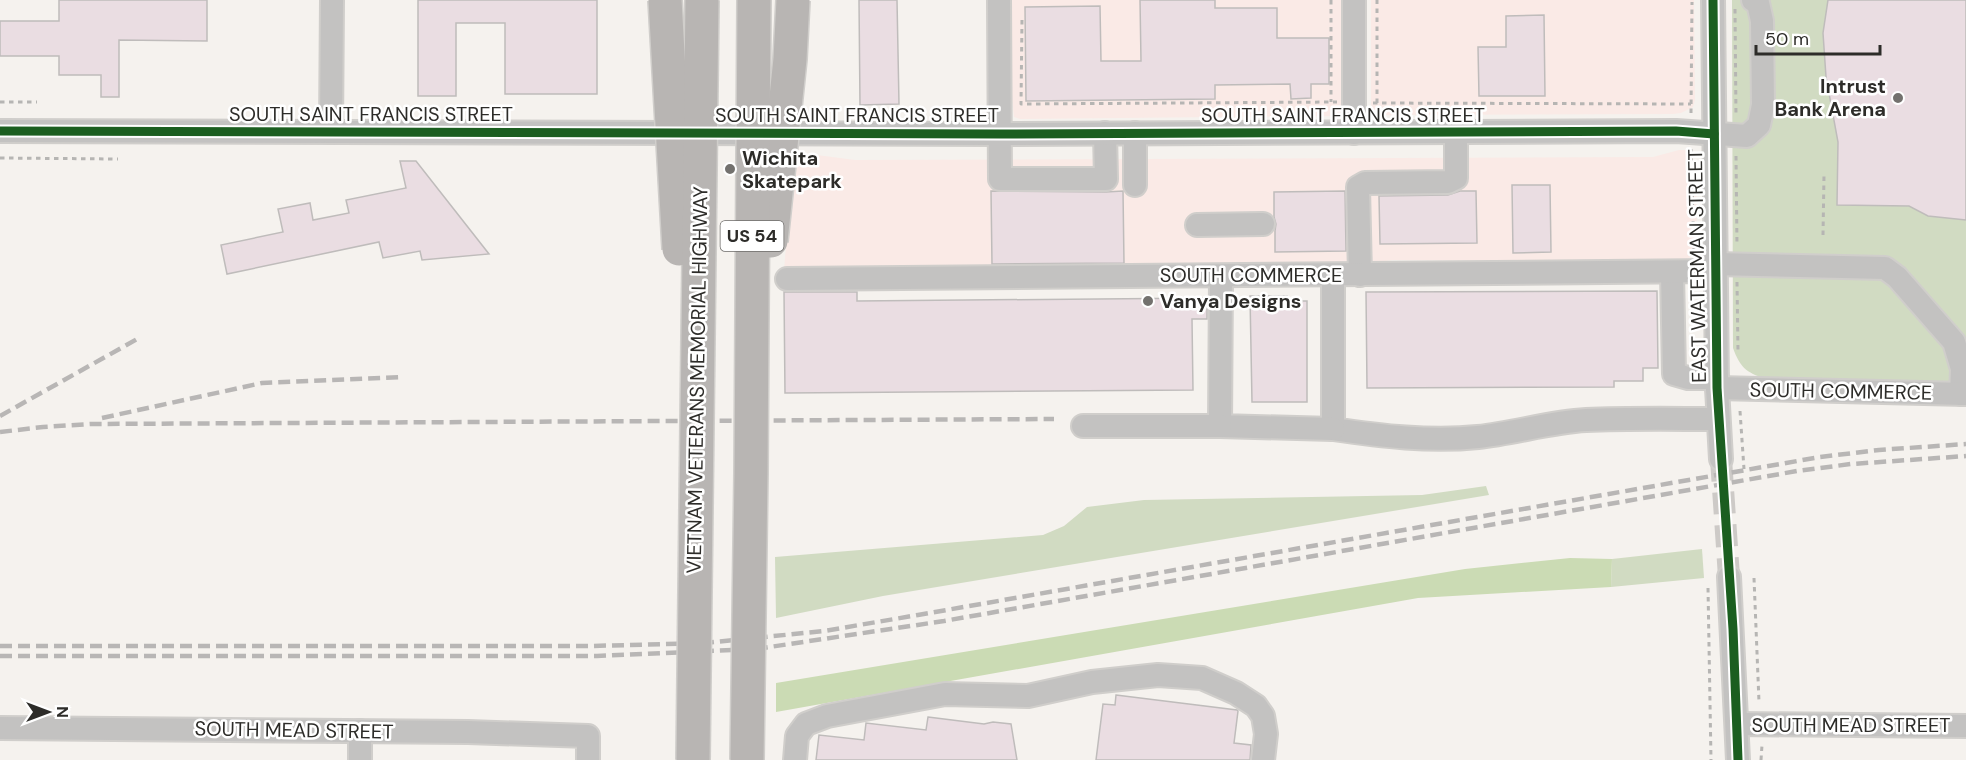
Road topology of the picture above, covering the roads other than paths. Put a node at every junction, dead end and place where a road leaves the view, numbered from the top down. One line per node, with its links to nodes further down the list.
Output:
1 (332, 0): 11 (street)
2 (665, 0): 35 (highway, bridge)
3 (702, 0): 35 (highway, VIETNAM VETERANS MEMORIAL HIGHWAY / US 54, bridge)
4 (754, 0): 36 (highway, US 54, bridge)
5 (793, 0): 36 (highway, bridge)
6 (999, 0): 14 (street)
7 (1354, 0): 12 (street)
8 (1713, 0): 17 (street, EAST WATERMAN STREET)
9 (1744, 3): 17 (street, SOUTH SAINT FRANCIS STREET)
10 (0, 131): 11 (street, SOUTH SAINT FRANCIS STREET)
11 (331, 132): 14 (street, SOUTH SAINT FRANCIS STREET)
12 (1354, 133): 13 (street, SOUTH SAINT FRANCIS STREET); 16 (street, SOUTH SAINT FRANCIS STREET)
13 (1456, 133): 17 (street, SOUTH SAINT FRANCIS STREET); 24 (street)
14 (1000, 134): 15 (street, SOUTH SAINT FRANCIS STREET); 18 (street)
15 (1105, 134): 16 (street, SOUTH SAINT FRANCIS STREET); 18 (street)
16 (1135, 134): 18 (street)
17 (1714, 134): 21 (street, EAST WATERMAN STREET)
18 (1106, 170)
19 (1263, 224): 20 (street)
20 (1197, 225)
21 (1715, 268): 22 (street, SOUTH COMMERCE); 27 (street, SOUTH COMMERCE); 28 (street, EAST WATERMAN STREET)
22 (1672, 272): 24 (street, SOUTH COMMERCE); 28 (street, SOUTH COMMERCE)
23 (1333, 274): 24 (street, SOUTH COMMERCE); 25 (street, SOUTH COMMERCE); 33 (street)
24 (1360, 274)
25 (1221, 276): 26 (street, SOUTH COMMERCE); 32 (street)
26 (786, 279)
27 (1964, 368): 29 (street)
28 (1717, 383): 29 (street, SOUTH COMMERCE); 30 (street, EAST WATERMAN STREET)
29 (1964, 394)
30 (1719, 420): 33 (street); 34 (street, EAST WATERMAN STREET)
31 (1083, 426): 32 (street)
32 (1220, 426): 33 (street)
33 (1333, 429)
34 (1721, 459)
35 (696, 466): 44 (highway, VIETNAM VETERANS MEMORIAL HIGHWAY / US 54, bridge)
36 (751, 473): 45 (highway, US 54, bridge)
37 (1719, 580): 38 (street)
38 (1737, 724): 39 (street, SOUTH MEAD STREET); 48 (street)
39 (1966, 726)
40 (0, 728): 41 (street, SOUTH MEAD STREET)
41 (360, 730): 42 (street); 43 (street, SOUTH MEAD STREET)
42 (360, 760)
43 (588, 760)
44 (693, 760)
45 (747, 760)
46 (795, 760): 47 (street)
47 (1263, 760)
48 (1738, 760)

